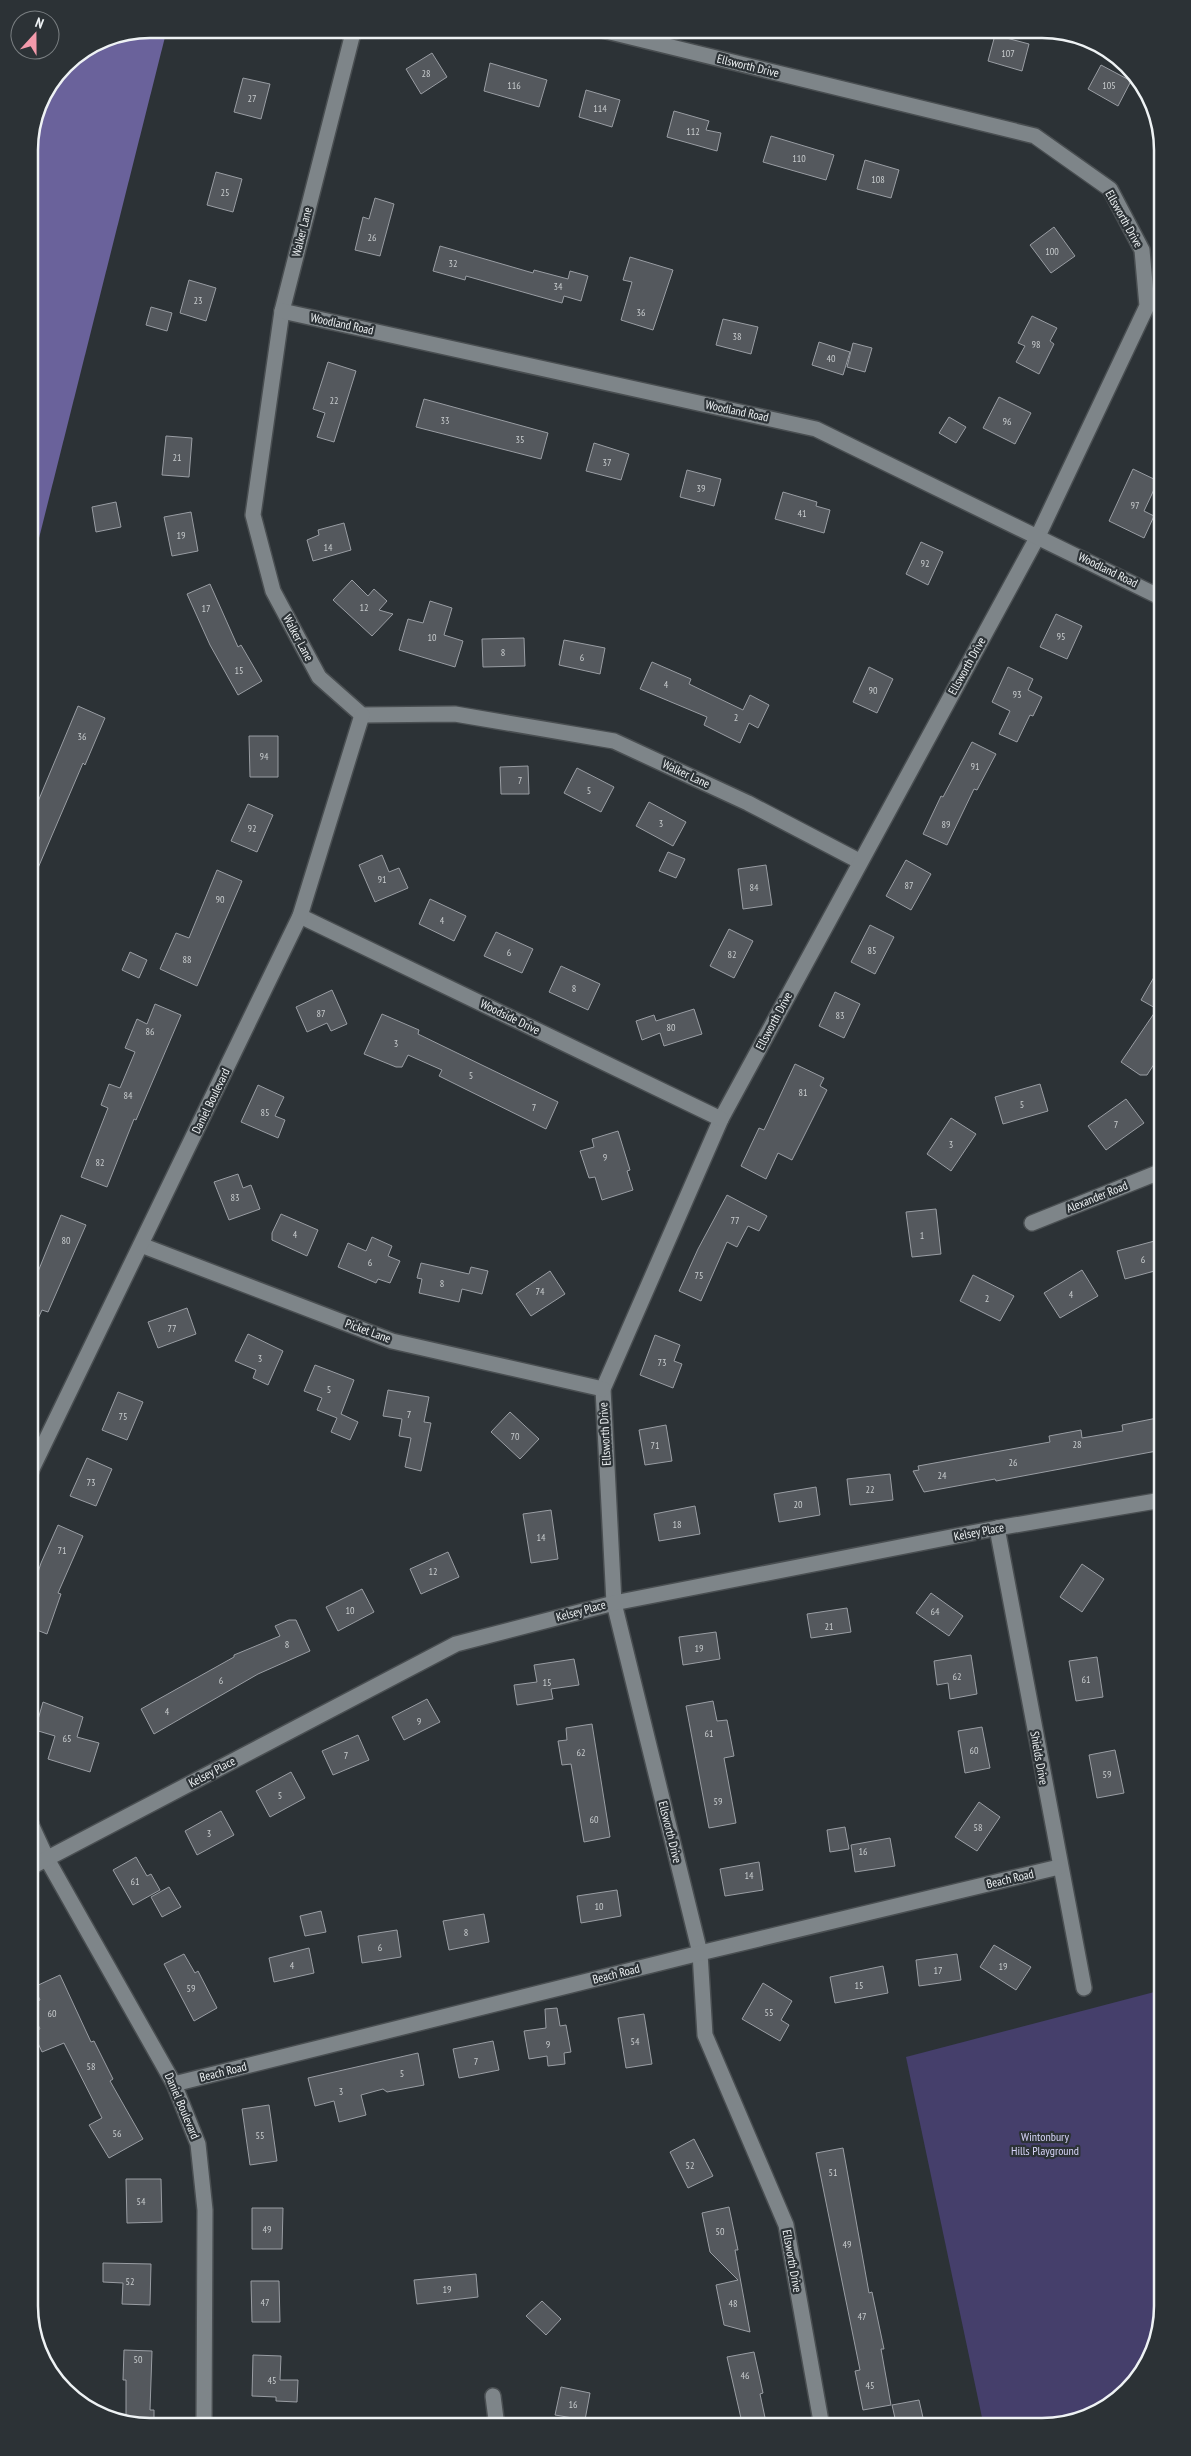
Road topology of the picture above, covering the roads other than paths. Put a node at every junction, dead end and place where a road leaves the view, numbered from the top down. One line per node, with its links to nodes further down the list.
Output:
1 (352, 38): 3 (street, Walker Lane)
2 (635, 38): 4 (street, Ellsworth Drive)
3 (282, 311): 4 (street, Woodland Road); 6 (street, Walker Lane)
4 (1038, 536): 5 (street, Woodland Road); 7 (street, Ellsworth Drive)
5 (1154, 594)
6 (362, 715): 7 (street, Walker Lane); 8 (street, Daniel Boulevard)
7 (860, 861): 9 (street, Ellsworth Drive)
8 (300, 916): 9 (street, Woodside Drive); 12 (street, Daniel Boulevard)
9 (721, 1119): 13 (street, Ellsworth Drive)
10 (1154, 1174): 11 (street, Alexander Road)
11 (1032, 1224)
12 (141, 1245): 13 (street, Picket Lane); 14 (street, Daniel Boulevard)
13 (603, 1389): 17 (street, Ellsworth Drive)
14 (38, 1457)
15 (1154, 1501): 16 (street, Kelsey Place)
16 (997, 1528): 17 (street, Kelsey Place); 21 (street, Shields Drive)
17 (614, 1603): 19 (street, Kelsey Place); 22 (street, Ellsworth Drive)
18 (38, 1840): 19 (street, Daniel Boulevard)
19 (47, 1859): 20 (street, Kelsey Place); 24 (street, Daniel Boulevard)
20 (38, 1864)
21 (1060, 1867): 22 (street, Beach Road); 23 (street, Shields Drive)
22 (700, 1953): 24 (street, Beach Road); 28 (street, Ellsworth Drive)
23 (1084, 1988)
24 (174, 2084): 26 (street, Daniel Boulevard)
25 (493, 2396): 27 (street)
26 (204, 2418)
27 (496, 2418)
28 (820, 2418)

